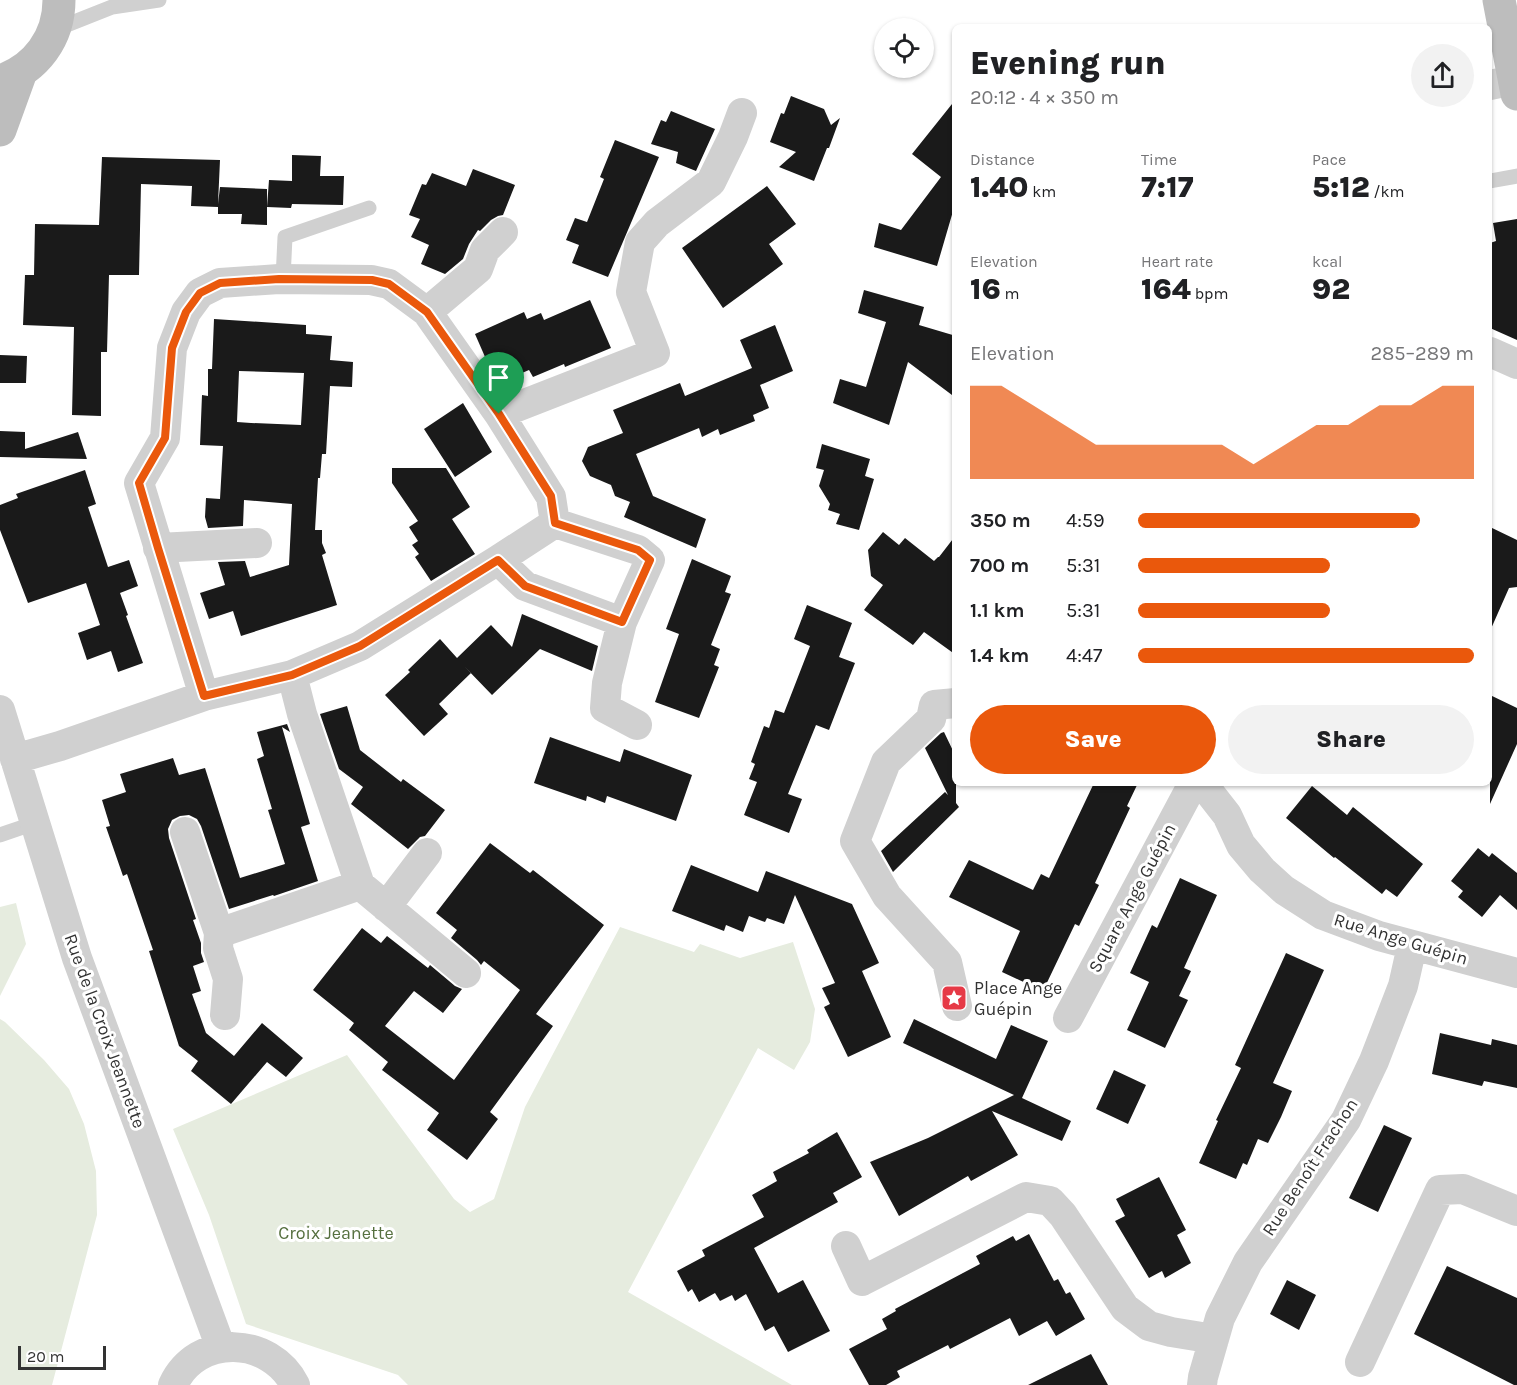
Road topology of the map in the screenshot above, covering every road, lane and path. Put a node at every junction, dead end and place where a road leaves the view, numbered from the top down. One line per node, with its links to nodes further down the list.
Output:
1 (159, 0): 3 (lane)
2 (1499, 0): 5 (street)
3 (57, 15): 4 (street)
4 (10, 76): 7 (street)
5 (1507, 86)
6 (737, 125): 16 (street)
7 (0, 130)
8 (1517, 176): 9 (lane)
9 (1492, 181)
10 (369, 208): 12 (lane)
11 (503, 232): 13 (street)
12 (283, 279): 13 (street); 19 (street)
13 (427, 312): 16 (street)
14 (1492, 352): 15 (street)
15 (1517, 364)
16 (499, 414): 17 (street)
17 (555, 523): 20 (street); 21 (street)
18 (257, 543): 19 (street)
19 (158, 548): 23 (street)
20 (498, 560): 21 (street); 22 (street)
21 (622, 622): 26 (street)
22 (292, 675): 23 (street); 34 (street)
23 (204, 696): 27 (street)
24 (952, 703): 40 (street)
25 (0, 710): 27 (street, Rue de la Croix Jeannette)
26 (637, 725)
27 (15, 759): 30 (street, Rue de la Croix Jeannette)
28 (1198, 786): 42 (street, Square Ange Guépin)
29 (1204, 786): 37 (street, Rue Ange Guépin)
30 (35, 823): 32 (lane); 46 (street, Rue de la Croix Jeannette)
31 (185, 832): 36 (street)
32 (0, 835)
33 (428, 853): 35 (street)
34 (360, 885): 35 (street); 36 (street)
35 (386, 907): 38 (street)
36 (219, 933): 41 (street)
37 (1413, 946): 39 (street, Rue Ange Guépin); 45 (street, Rue Benoît Frachon)
38 (466, 973)
39 (1517, 973)
40 (957, 1006)
41 (225, 1016)
42 (1068, 1017)
43 (1517, 1211): 47 (street)
44 (846, 1246): 45 (street)
45 (1214, 1339): 50 (street, Rue Benoît Frachon)
46 (221, 1348): 48 (street); 49 (street)
47 (1360, 1362)
48 (173, 1385)
49 (295, 1385)
50 (1202, 1385)

